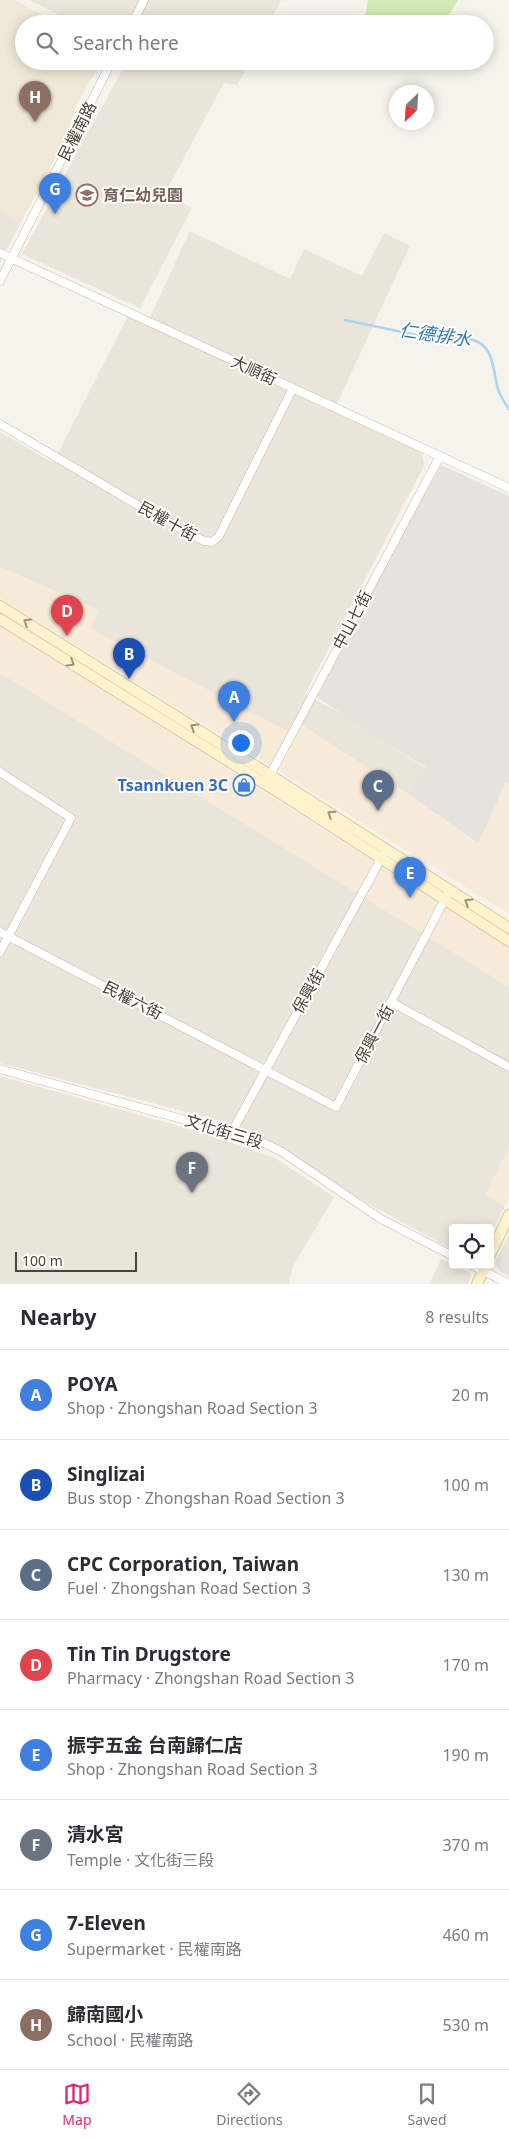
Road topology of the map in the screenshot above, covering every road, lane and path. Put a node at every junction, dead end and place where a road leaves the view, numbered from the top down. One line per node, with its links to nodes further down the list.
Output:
1 (144, 0): 2 (street)
2 (136, 15)
3 (107, 70): 5 (street, 民權南路)
4 (0, 253): 5 (street, 大順街)
5 (12, 258): 6 (street, 民權南路); 7 (street, 大順街)
6 (0, 281)
7 (293, 388): 8 (street, 民權十街); 9 (street, 大順街)
8 (0, 424)
9 (440, 456): 10 (street, 大順街); 14 (street, 中山七街)
10 (509, 488)
11 (0, 606): 14 (main road, one-way to 11)
12 (0, 619): 14 (main road, one-way to 14)
13 (0, 772): 19 (street)
14 (268, 780): 15 (main road)
15 (384, 854): 16 (main road); 25 (street, 保興街)
16 (447, 895): 17 (main road, one-way to 16); 20 (main road); 22 (street, 保興一街)
17 (509, 928)
18 (0, 932): 19 (street, 民權六街)
19 (8, 936): 21 (street); 25 (street, 民權六街)
20 (509, 941)
21 (0, 952)
22 (391, 1002): 23 (street); 25 (street, 保興一街)
23 (509, 1067)
24 (0, 1068): 26 (street, 文化街三段)
25 (266, 1069): 26 (street, 保興街)
26 (232, 1132): 29 (street, 文化街三段)
27 (509, 1215): 28 (main road)
28 (494, 1247)
29 (449, 1254)
30 (484, 1269): 32 (main road)
31 (486, 1269): 33 (street)
32 (477, 1284)
33 (509, 1284)

